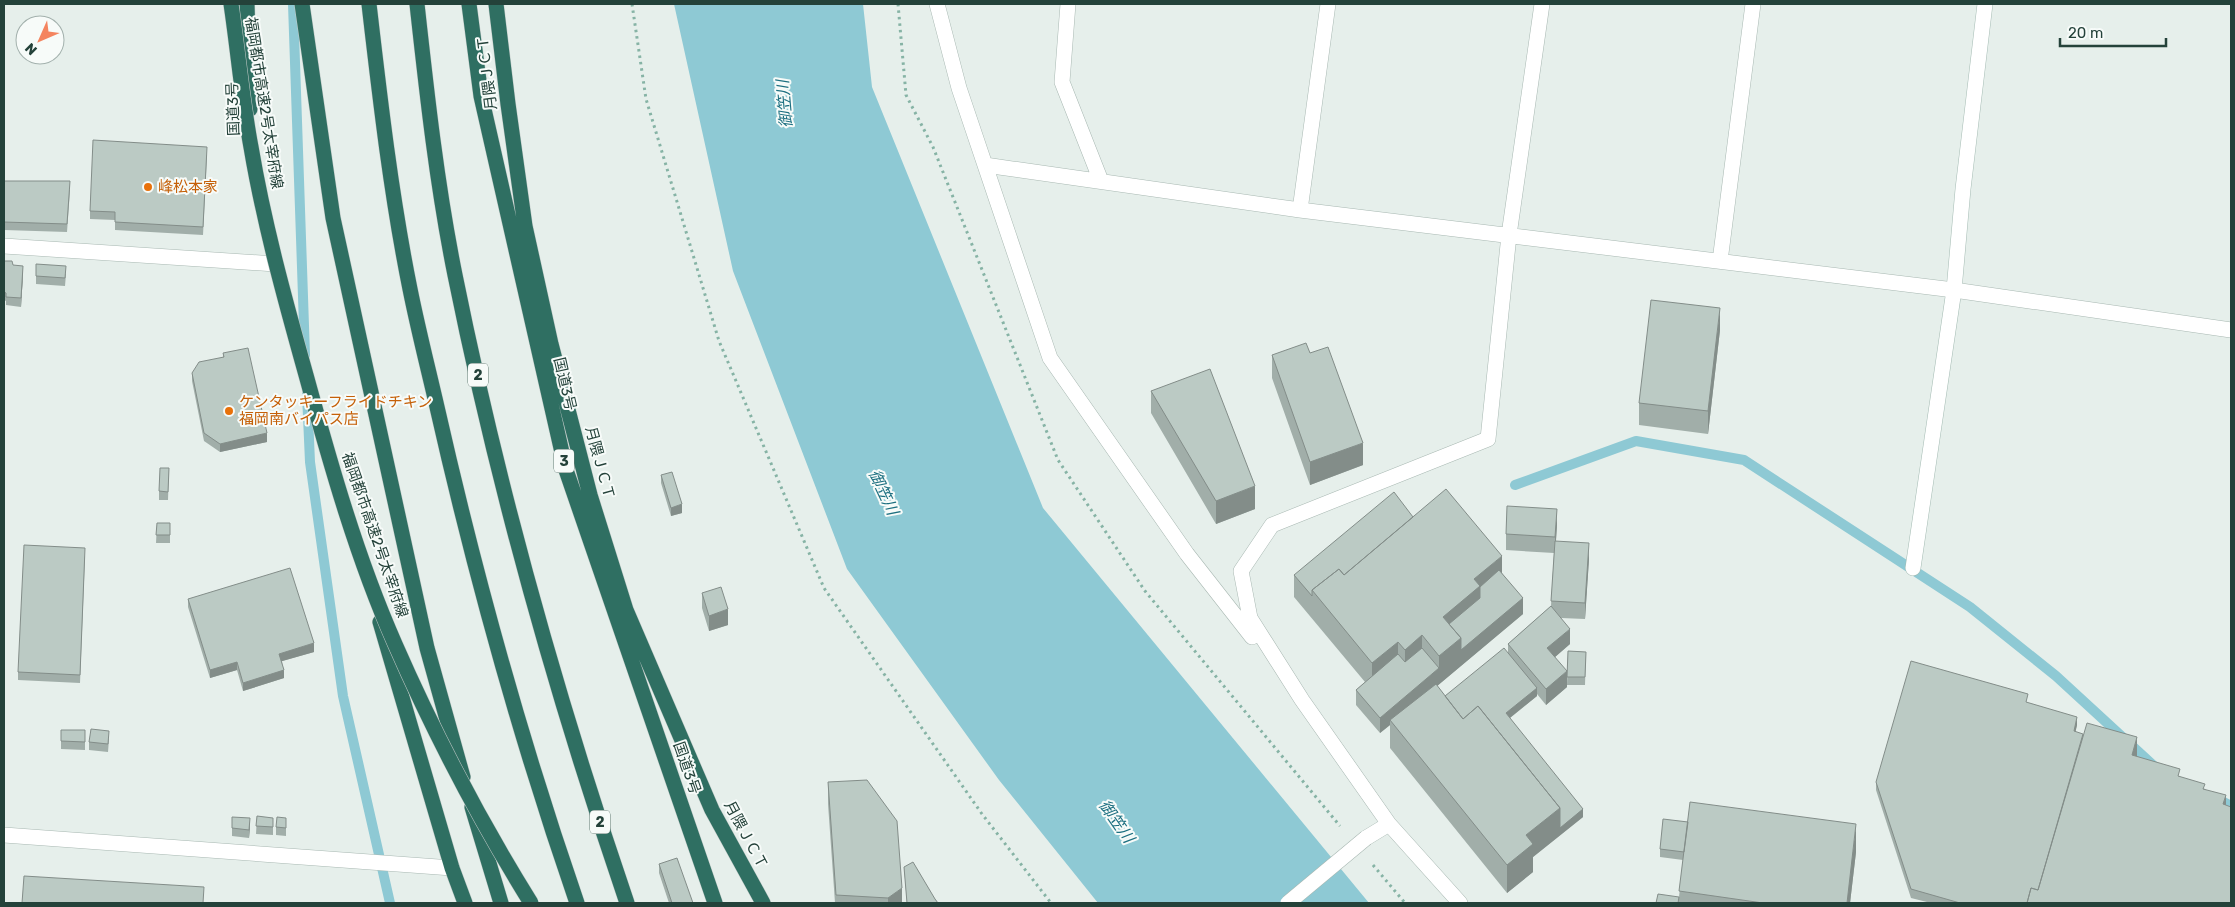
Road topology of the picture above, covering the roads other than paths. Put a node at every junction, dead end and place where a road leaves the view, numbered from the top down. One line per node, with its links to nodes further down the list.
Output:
1 (231, 4): 30 (highway, 福岡都市高速2号太宰府線, bridge)
2 (246, 4): 20 (highway, 国道3号)
3 (302, 4): 29 (highway, bridge)
4 (369, 4): 31 (highway)
5 (417, 4): 32 (highway, 2)
6 (469, 4): 33 (highway, 国道3号 / 3)
7 (496, 4): 34 (highway, 月隈ＪＣＴ)
8 (938, 4): 14 (street)
9 (1068, 4): 15 (street)
10 (1328, 4): 16 (street)
11 (1542, 4): 17 (street)
12 (1753, 4): 19 (street)
13 (1985, 4): 21 (street)
14 (985, 165): 15 (street); 24 (street)
15 (1101, 181): 16 (street)
16 (1300, 210): 17 (street)
17 (1509, 234): 19 (street); 24 (street)
18 (4, 246): 20 (street)
19 (1720, 261): 21 (street)
20 (275, 264): 27 (highway, 国道3号)
21 (1954, 290): 22 (street); 23 (street)
22 (2231, 330)
23 (1913, 568)
24 (1302, 700): 25 (street)
25 (1389, 824): 35 (street, bridge); 36 (street)
26 (4, 834): 27 (street)
27 (452, 868): 28 (highway, 国道3号)
28 (465, 903)
29 (502, 903)
30 (531, 903)
31 (577, 903)
32 (627, 903)
33 (715, 903)
34 (762, 903)
35 (1288, 903)
36 (1460, 903)

